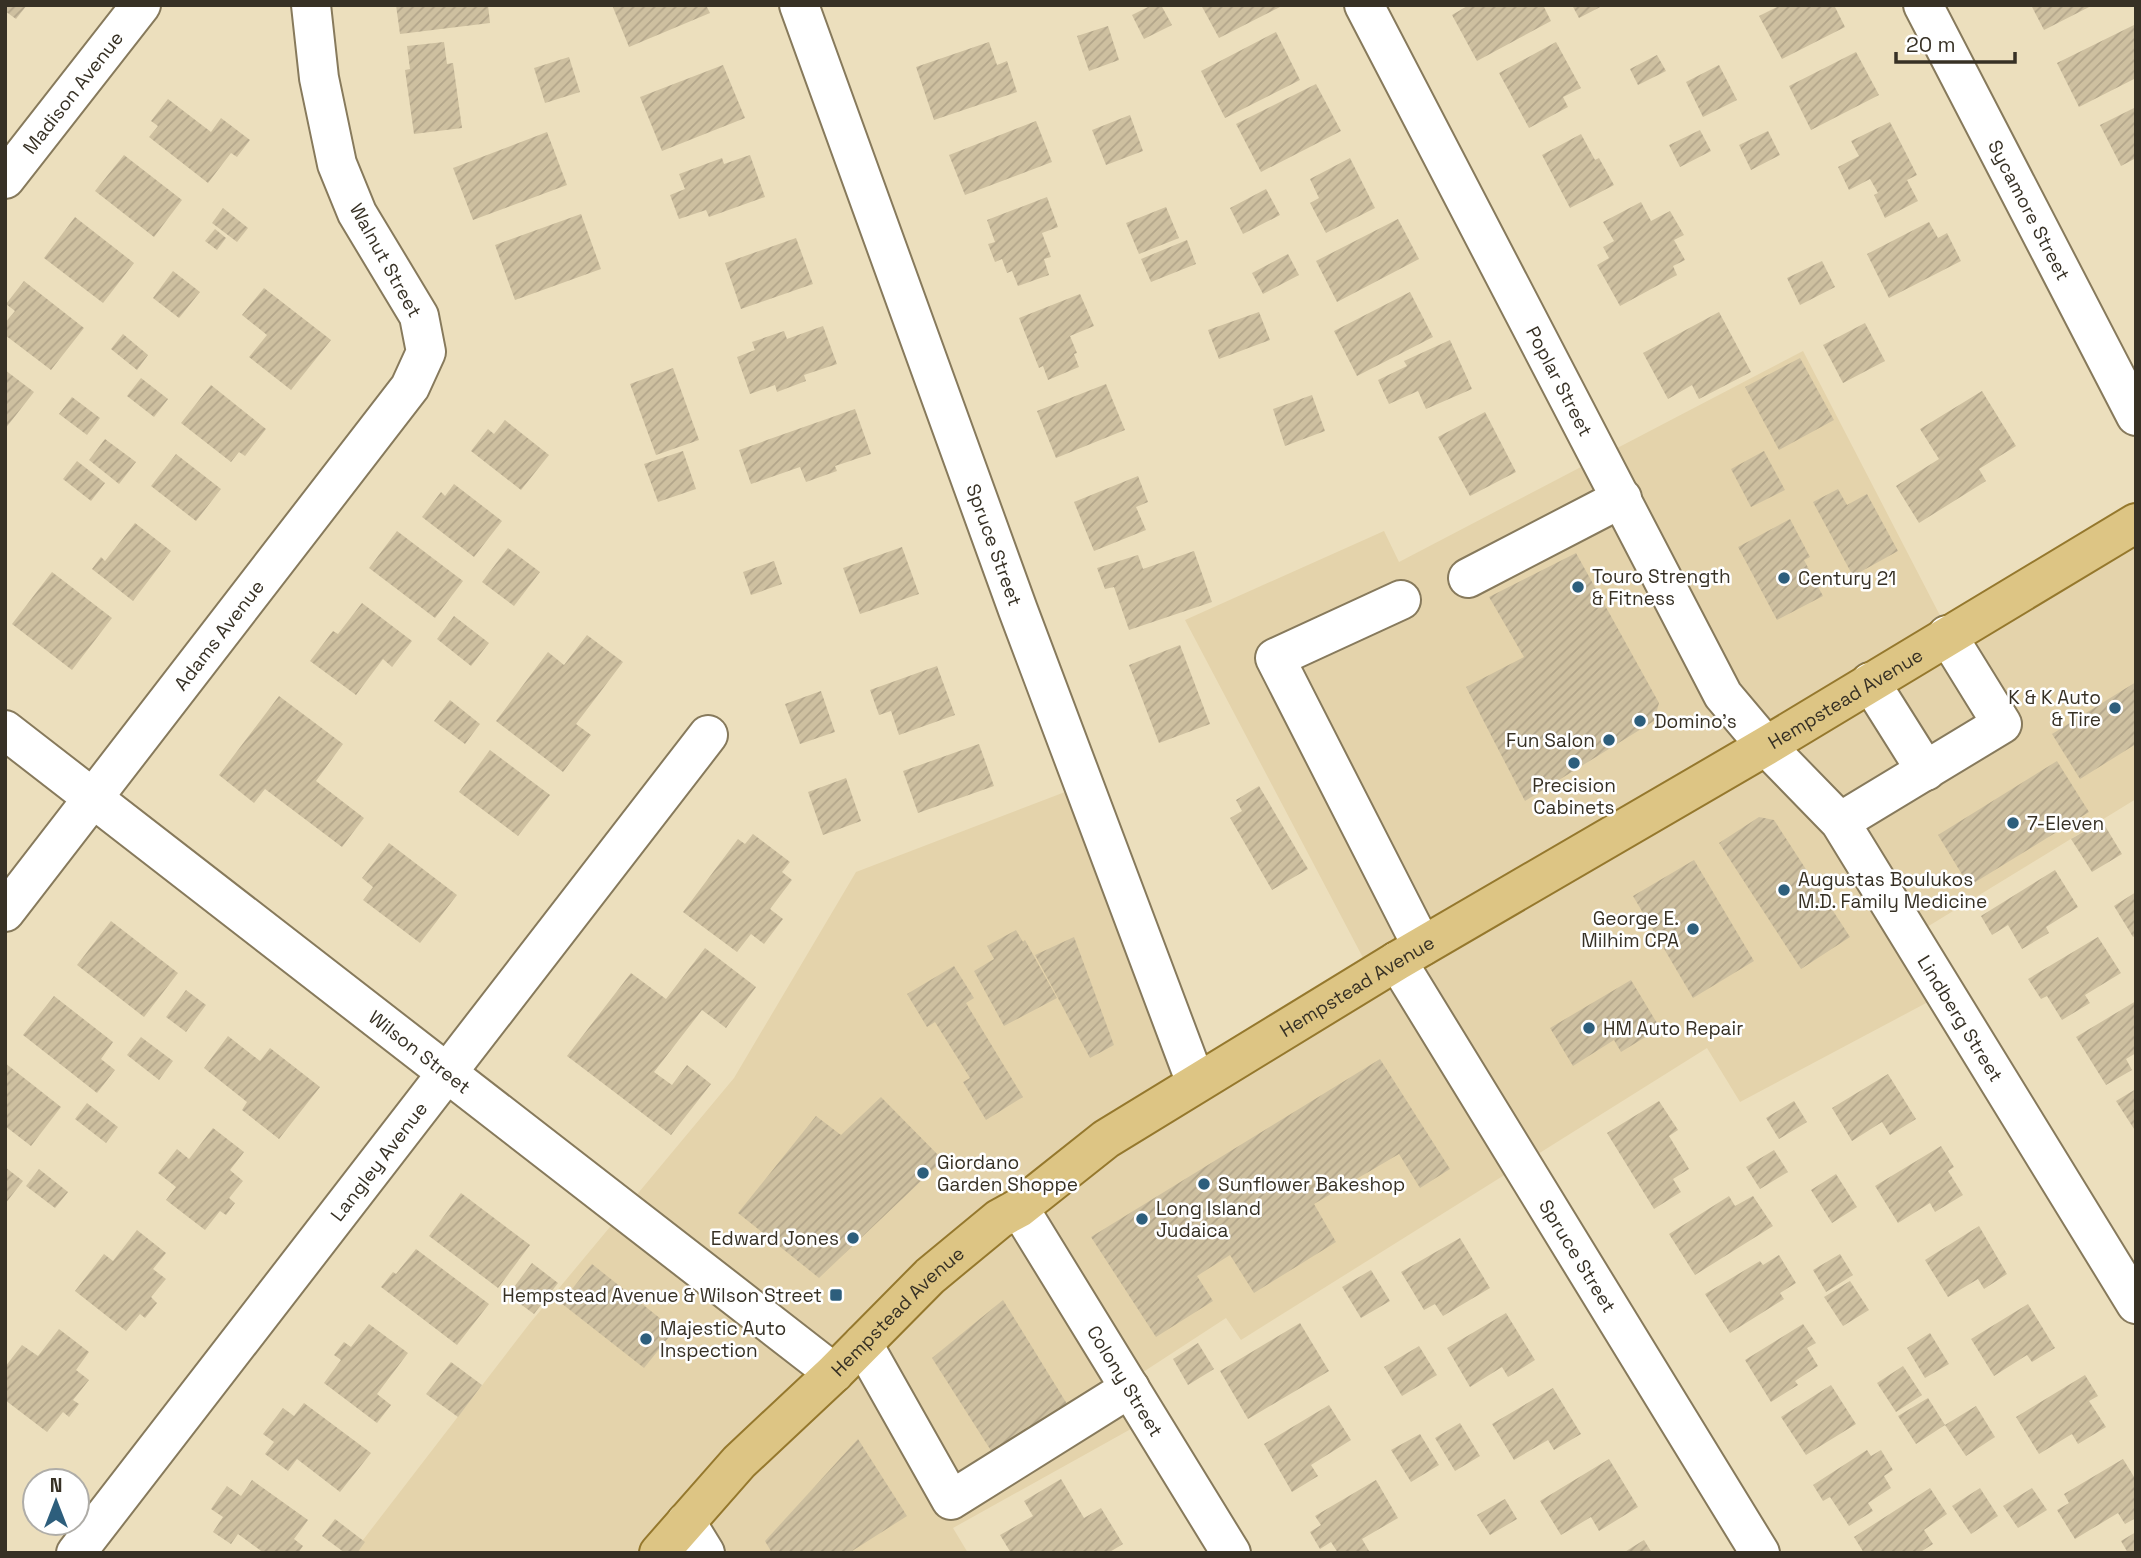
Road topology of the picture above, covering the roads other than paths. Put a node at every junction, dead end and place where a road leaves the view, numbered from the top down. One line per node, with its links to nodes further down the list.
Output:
1 (141, 5): 6 (street, Madison Avenue)
2 (311, 5): 7 (street, Walnut Street)
3 (799, 5): 24 (street, Spruce Street)
4 (1364, 5): 9 (street, Poplar Street)
5 (1923, 5): 8 (street, Sycamore Street)
6 (5, 179)
7 (426, 352): 19 (street, Adams Avenue)
8 (2136, 416)
9 (1622, 498): 11 (street); 17 (street, Poplar Street)
10 (2136, 523): 13 (main road, Hempstead Avenue)
11 (1468, 578)
12 (1401, 600): 22 (street, Spruce Street)
13 (1947, 635): 14 (main road, Hempstead Avenue); 18 (street)
14 (1870, 682): 17 (main road, Hempstead Avenue); 18 (street)
15 (5, 730): 19 (street, Wilson Street)
16 (708, 735): 23 (street, Langley Avenue)
17 (1766, 746): 20 (street, Lindberg Street); 22 (main road, Hempstead Avenue)
18 (1926, 771): 20 (street)
19 (93, 799): 21 (street, Adams Avenue); 23 (street, Wilson Street)
20 (1840, 822): 26 (street, Lindberg Street)
21 (5, 912)
22 (1409, 954): 24 (main road, Hempstead Avenue); 34 (street, Spruce Street)
23 (448, 1074): 28 (street, Wilson Street); 31 (street, Langley Avenue)
24 (1196, 1083): 25 (main road, Hempstead Avenue)
25 (1019, 1208): 27 (main road, Hempstead Avenue); 29 (street, Colony Street)
26 (2136, 1304)
27 (863, 1344): 28 (main road, Hempstead Avenue); 29 (street)
28 (834, 1373): 30 (main road, Hempstead Avenue)
29 (1130, 1388): 33 (street, Colony Street)
30 (696, 1537): 32 (main road, Hempstead Avenue)
31 (76, 1553)
32 (659, 1553)
33 (1231, 1553)
34 (1760, 1553)

